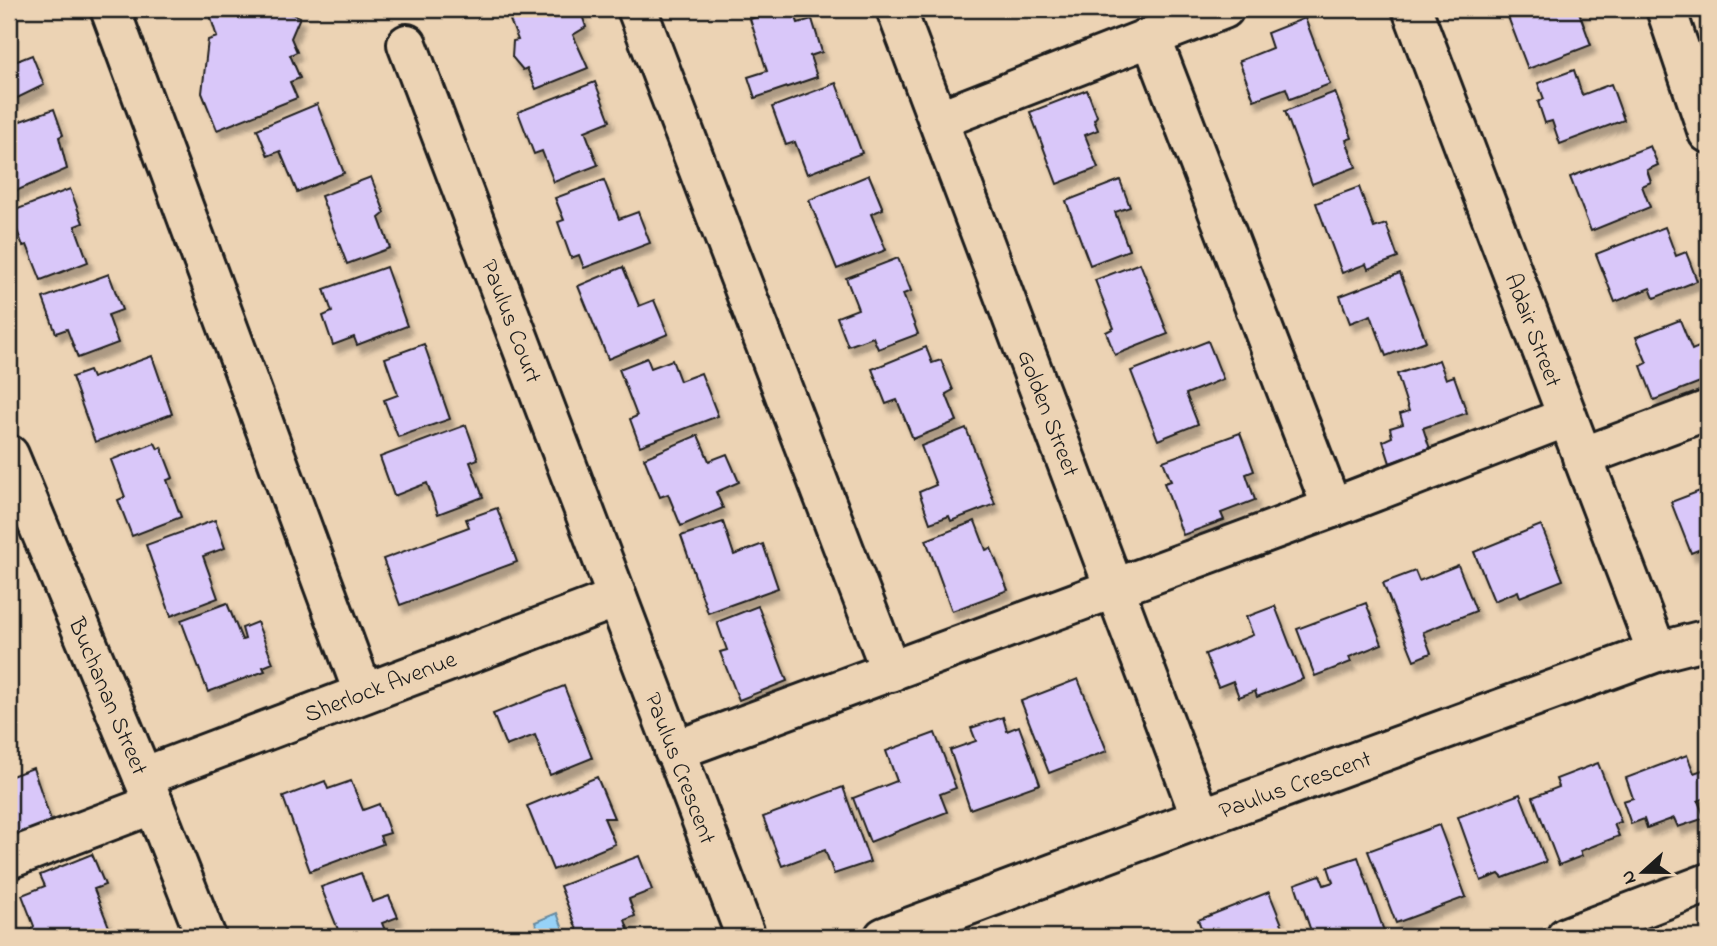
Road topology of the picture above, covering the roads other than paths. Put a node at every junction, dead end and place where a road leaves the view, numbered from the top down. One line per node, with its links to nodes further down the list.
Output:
1 (110, 9): 21 (street)
2 (637, 9): 20 (street)
3 (896, 9): 9 (street, Golden Street)
4 (1224, 9): 7 (street)
5 (1412, 9): 12 (street, Adair Street)
6 (1667, 9): 10 (street)
7 (1151, 37): 9 (street); 15 (street)
8 (407, 44): 17 (street, Paulus Court)
9 (938, 120): 16 (street, Golden Street)
10 (1708, 133)
11 (1708, 410): 14 (street)
12 (1567, 417): 14 (street, Adair Street); 15 (street)
13 (9, 455): 23 (street, Buchanan Street)
14 (1583, 457): 19 (street, Adair Street)
15 (1332, 509): 16 (street)
16 (1116, 588): 20 (street); 24 (street, Golden Street)
17 (617, 598): 21 (street, Sherlock Avenue); 22 (street, Paulus Crescent)
18 (1708, 639): 19 (street, Paulus Crescent)
19 (1657, 652): 24 (street, Paulus Crescent)
20 (891, 672): 22 (street)
21 (363, 692): 23 (street, Sherlock Avenue)
22 (674, 751): 28 (street, Paulus Crescent)
23 (149, 790): 25 (street, Sherlock Avenue); 27 (street, Buchanan Street)
24 (1201, 818): 29 (street, Paulus Crescent)
25 (9, 859)
26 (1708, 883): 30 (street)
27 (206, 937)
28 (746, 937)
29 (884, 937)
30 (1566, 937)

